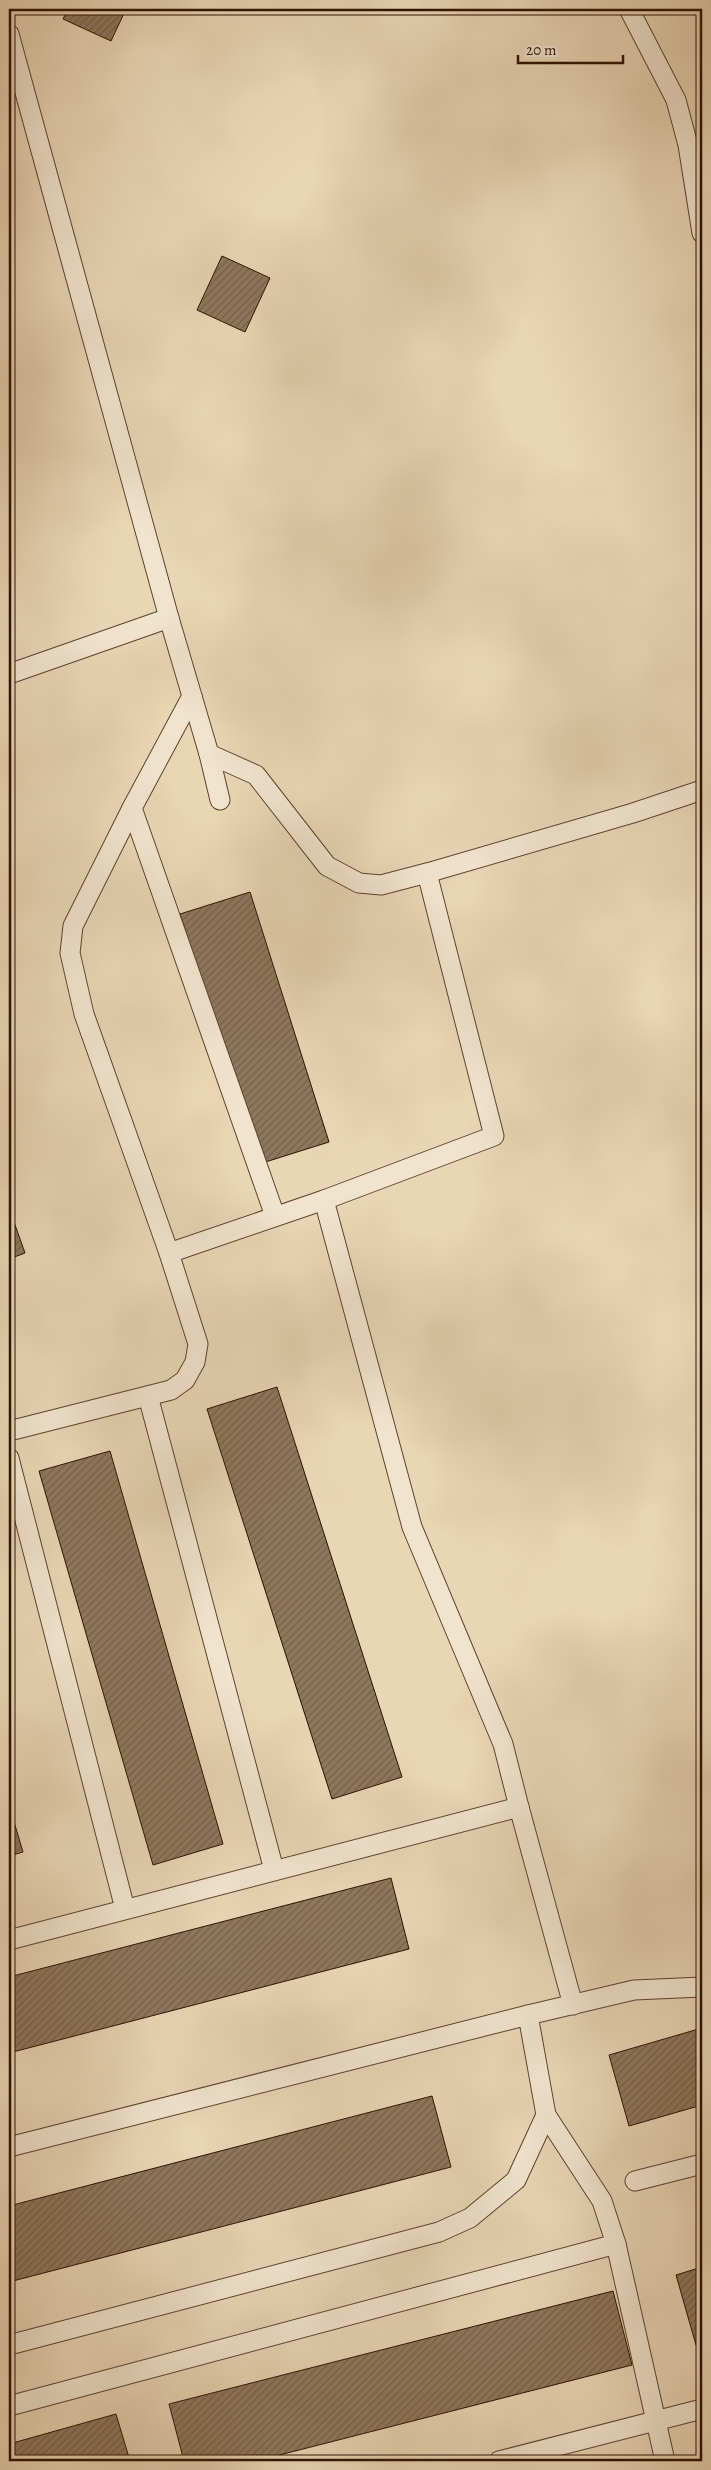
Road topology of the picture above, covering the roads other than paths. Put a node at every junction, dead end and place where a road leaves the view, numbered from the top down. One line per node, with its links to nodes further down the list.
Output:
1 (629, 9): 3 (lane)
2 (9, 34): 4 (lane)
3 (702, 233)
4 (169, 618): 5 (lane); 6 (lane)
5 (9, 674)
6 (192, 696): 7 (lane); 10 (lane)
7 (209, 754): 9 (lane); 11 (lane)
8 (702, 790): 11 (lane)
9 (220, 800)
10 (132, 808): 13 (lane); 14 (lane)
11 (427, 873): 12 (lane)
12 (324, 1200): 13 (lane); 18 (lane)
13 (275, 1216): 14 (lane)
14 (169, 1253): 15 (lane)
15 (148, 1396): 16 (lane); 19 (lane)
16 (9, 1431)
17 (9, 1458): 20 (lane)
18 (519, 1807): 19 (lane); 23 (lane)
19 (274, 1870): 20 (lane)
20 (125, 1909): 21 (lane)
21 (9, 1940)
22 (702, 1987): 23 (lane)
23 (573, 2005): 24 (lane)
24 (528, 2015): 25 (lane); 26 (lane)
25 (546, 2115): 29 (lane); 30 (lane)
26 (9, 2147)
27 (702, 2164): 28 (lane)
28 (635, 2181)
29 (616, 2244): 31 (lane); 33 (lane)
30 (9, 2345)
31 (9, 2406)
32 (702, 2409): 33 (lane)
33 (656, 2420): 34 (lane); 35 (lane)
34 (499, 2461)
35 (665, 2461)

